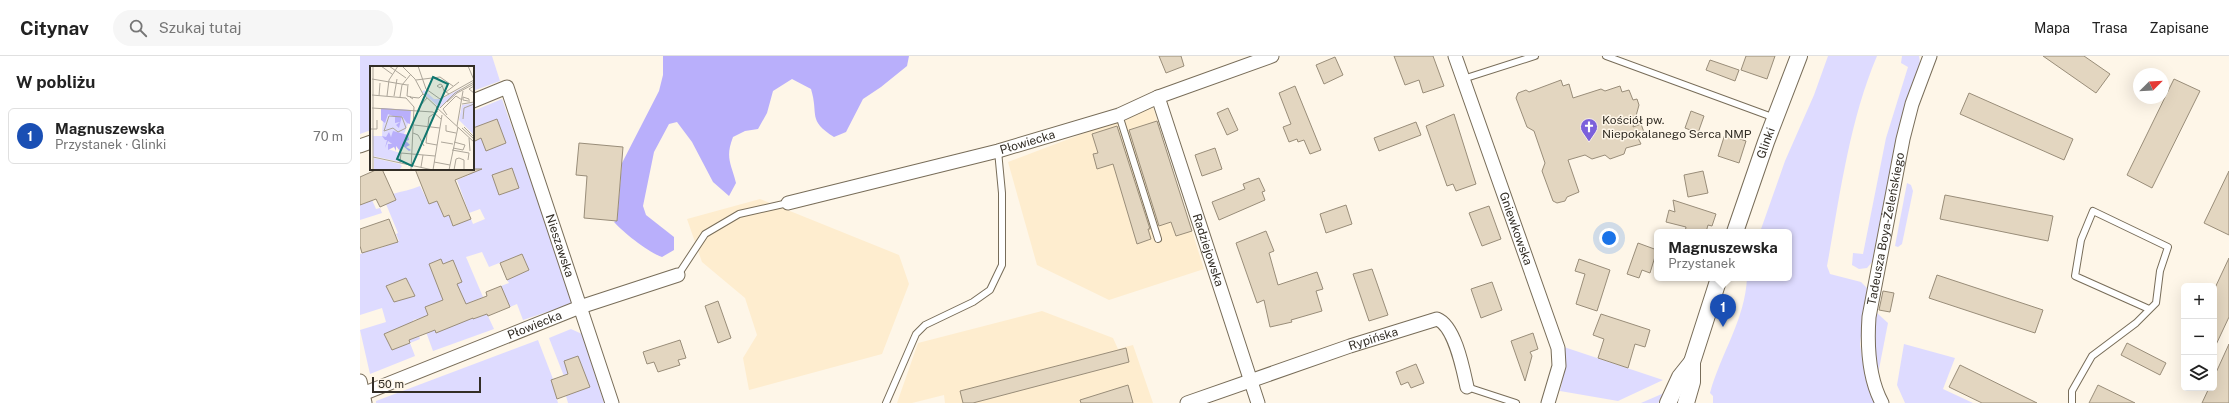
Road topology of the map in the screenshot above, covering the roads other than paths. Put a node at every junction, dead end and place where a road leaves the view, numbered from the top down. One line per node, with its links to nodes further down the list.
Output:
1 (1272, 56): 8 (street, Płowiecka)
2 (1455, 56): 7 (street, Gniewkowska)
3 (1534, 56): 7 (lane)
4 (1606, 56): 11 (lane)
5 (1799, 56): 11 (street, Glinki)
6 (1930, 56): 34 (street, Tadeusza Boya-Żeleńskiego)
7 (1463, 79): 31 (street, Gniewkowska)
8 (1158, 97): 10 (street, Płowiecka); 23 (street, Radziejowska)
9 (474, 101): 20 (street, Nieszawska)
10 (1119, 115): 14 (street, Płowiecka); 17 (lane)
11 (1775, 118): 16 (street, Glinki)
12 (370, 142): 13 (street)
13 (360, 146)
14 (998, 151): 15 (street, Płowiecka); 27 (lane)
15 (782, 204): 18 (lane, Płowiecka)
16 (1736, 229)
17 (1158, 239)
18 (678, 275): 20 (street, Płowiecka)
19 (1718, 281): 22 (street)
20 (580, 307): 25 (street, Płowiecka); 26 (street, Nieszawska)
21 (2149, 309): 21 (lane); 35 (lane)
22 (1692, 362): 32 (street); 33 (street)
23 (1252, 382): 24 (street, Rypińska); 28 (street, Rypińska); 29 (street, Radziejowska)
24 (1467, 387): 30 (lane, Rypińska)
25 (362, 393)
26 (612, 403)
27 (886, 403)
28 (1187, 403)
29 (1258, 403)
30 (1516, 403)
31 (1548, 403)
32 (1668, 403)
33 (1686, 403)
34 (1882, 403)
35 (2072, 403)

